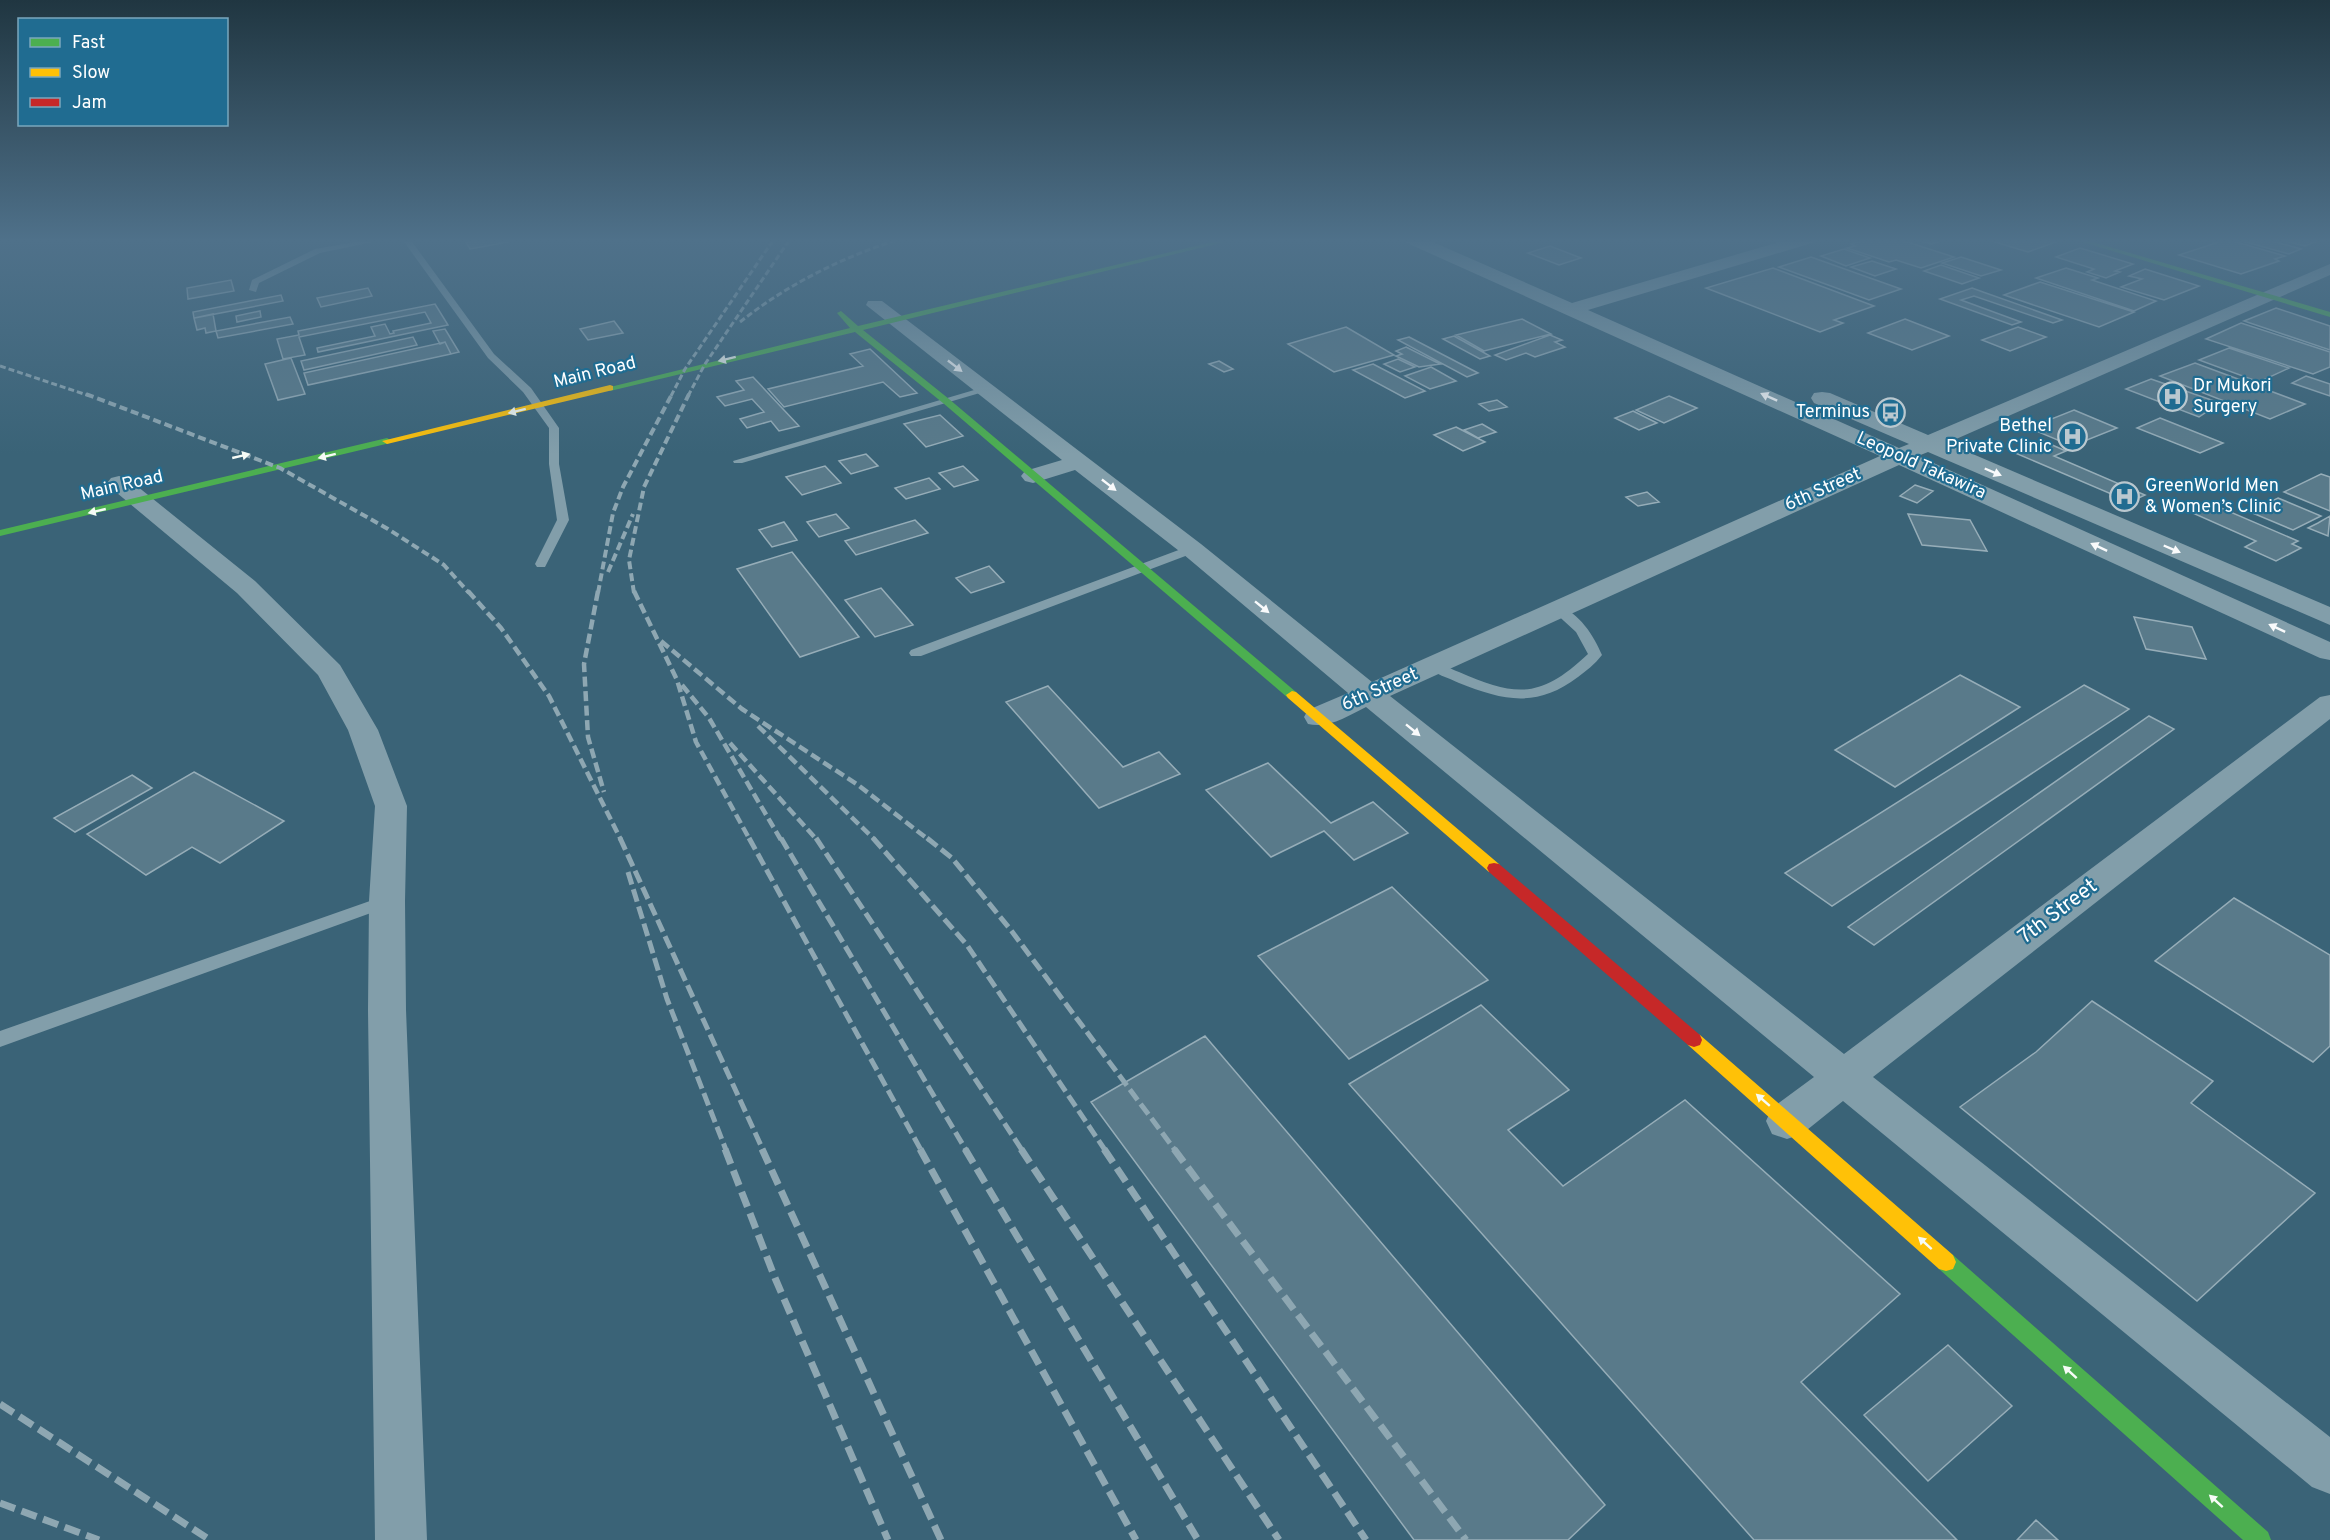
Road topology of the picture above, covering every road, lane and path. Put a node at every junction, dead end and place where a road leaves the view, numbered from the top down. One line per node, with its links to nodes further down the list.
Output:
1 (458, 311): 11 (lane)
2 (891, 311): 6 (street, Main Road)
3 (1576, 311): 13 (street, Leopold Takawira, one-way to 3)
4 (1623, 311): 7 (street)
5 (2232, 311): 12 (street, 6th Street)
6 (880, 313): 6 (street, Main Road); 9 (street, one-way to 9); 10 (street); 11 (street, Main Road, one-way to 11)
7 (1732, 358)
8 (1798, 387): 12 (street, Leopold Takawira)
9 (986, 390): 10 (lane); 15 (street)
10 (946, 401): 14 (lane); 16 (street)
11 (540, 405): 17 (street, Main Road, one-way to 17); 20 (lane)
12 (1929, 444): 13 (street, 6th Street); 23 (street, Leopold Takawira, one-way to 23)
13 (1899, 456): 22 (street, 6th Street); 24 (street, Leopold Takawira, one-way to 13)
14 (738, 460)
15 (1078, 462): 16 (street); 19 (street, one-way to 19)
16 (1034, 476): 21 (street)
17 (128, 487): 18 (street, Main Road, one-way to 18); 30 (street)
18 (0, 533)
19 (1192, 549): 21 (lane); 27 (street, one-way to 27)
20 (541, 564)
21 (1143, 569): 25 (lane); 29 (street)
22 (1558, 610): 26 (street, 6th Street); 26 (lane)
23 (2330, 617)
24 (2330, 652)
25 (916, 653)
26 (1433, 666): 27 (street, 6th Street)
27 (1369, 695): 29 (street, 6th Street); 32 (street, one-way to 32)
28 (2330, 704): 32 (street, 7th Street)
29 (1318, 717): 33 (street, one-way to 29)
30 (387, 901): 31 (lane); 35 (street)
31 (0, 1039)
32 (1844, 1077): 33 (street, 7th Street); 34 (street)
33 (1787, 1121): 36 (street, one-way to 33)
34 (2330, 1469)
35 (401, 1540)
36 (2260, 1540)

